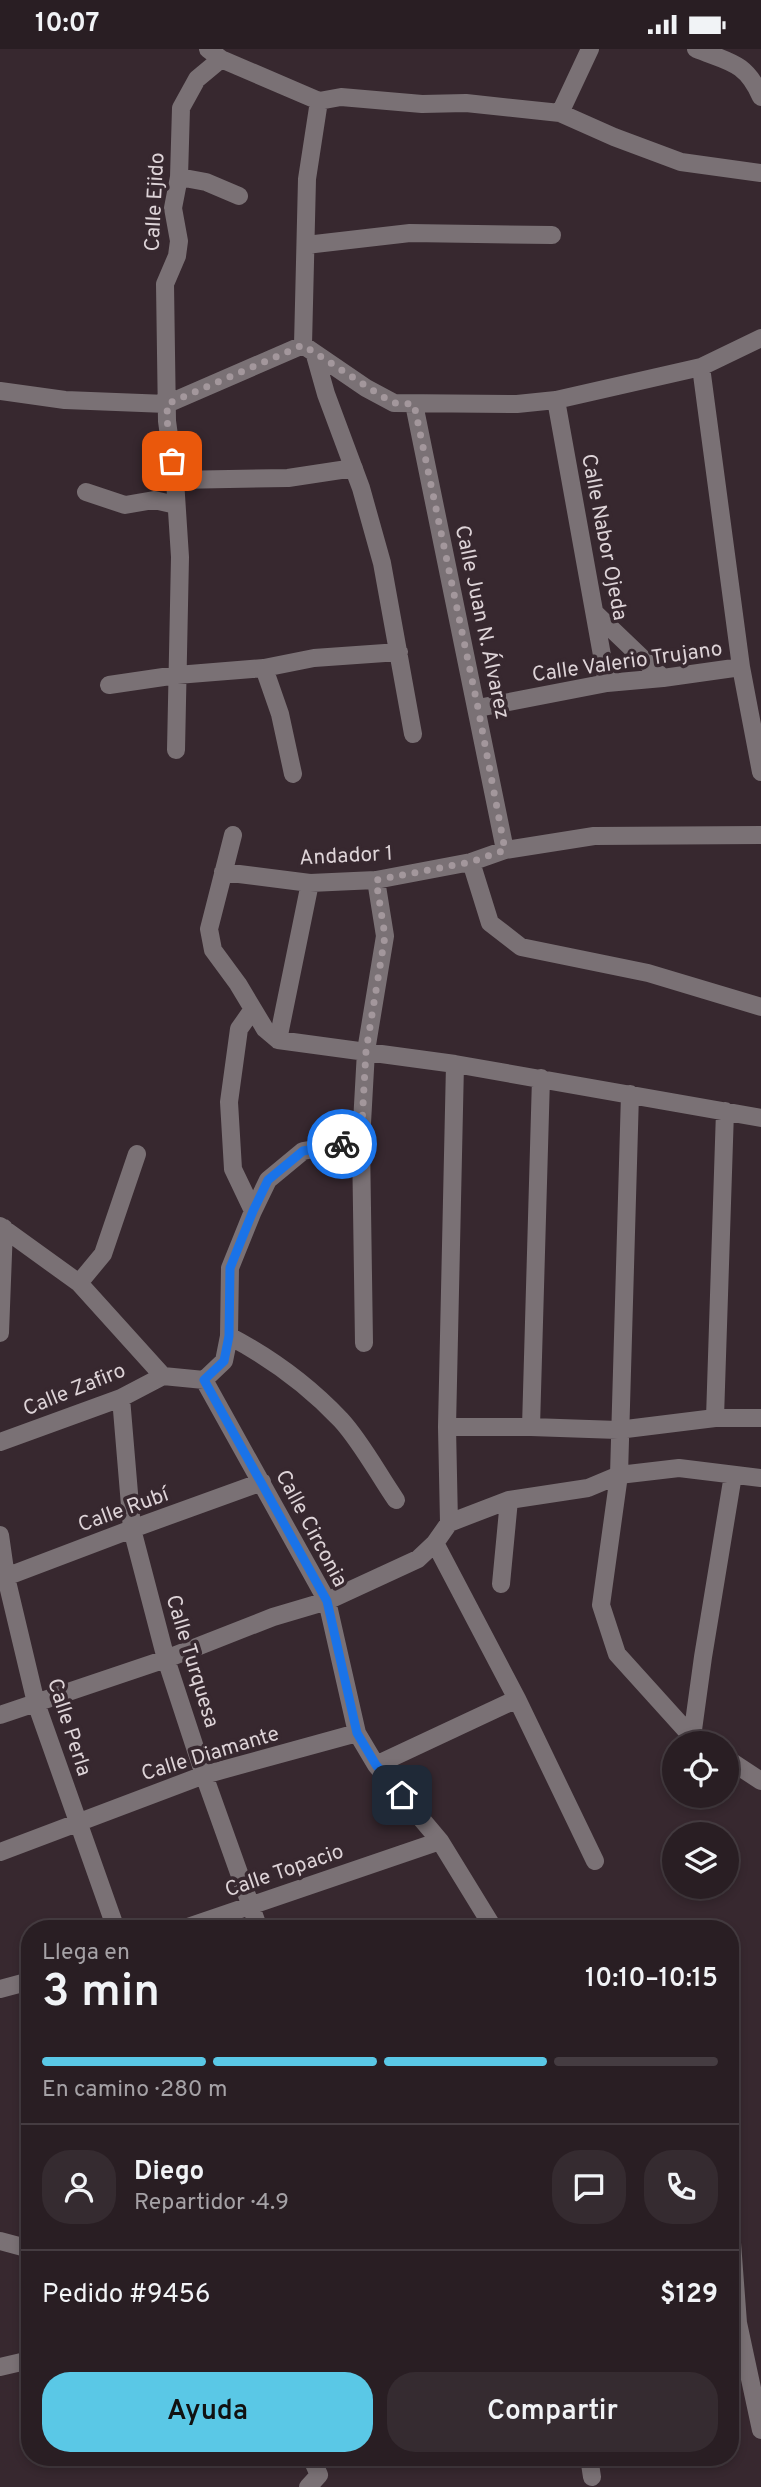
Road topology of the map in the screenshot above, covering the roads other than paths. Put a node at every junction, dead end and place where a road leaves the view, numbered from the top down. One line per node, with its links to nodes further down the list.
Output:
1 (590, 49): 6 (street)
2 (695, 49): 4 (street)
3 (214, 54): 5 (street); 8 (street, Calle Ejido)
4 (761, 97)
5 (319, 101): 6 (street); 11 (street)
6 (560, 113): 7 (street)
7 (761, 173)
8 (179, 177): 9 (street); 17 (street, Calle Ejido)
9 (239, 196)
10 (552, 235): 11 (street)
11 (306, 245): 13 (street)
12 (761, 338): 14 (street)
13 (309, 350): 17 (street); 18 (street); 19 (street)
14 (701, 367): 16 (street); 25 (street)
15 (0, 391): 17 (street)
16 (556, 400): 18 (street); 23 (street, Calle Nabor Ojeda)
17 (167, 404): 20 (street, Calle Ejido)
18 (414, 404): 31 (street, Calle Juan N. Álvarez)
19 (354, 468): 20 (street); 24 (street)
20 (175, 480): 22 (street, Calle Ejido)
21 (86, 492): 22 (street)
22 (176, 505): 27 (street, Calle Ejido)
23 (596, 614): 28 (street); 29 (street, Calle Nabor Ojeda)
24 (399, 652): 26 (street); 32 (street)
25 (741, 667): 28 (street, Calle Valerio Trujano); 34 (street)
26 (264, 668): 27 (street); 35 (street)
27 (177, 675): 30 (street); 33 (street, Calle Ejido)
28 (663, 678): 29 (street, Calle Valerio Trujano)
29 (607, 683): 31 (street, Calle Valerio Trujano)
30 (109, 685)
31 (478, 708): 38 (street, Calle Juan N. Álvarez)
32 (413, 734)
33 (176, 750)
34 (761, 772)
35 (293, 774)
36 (233, 835): 40 (street)
37 (761, 835): 38 (street, Andador 1)
38 (505, 850): 39 (street, Andador 1)
39 (471, 862): 41 (street, Andador 1); 43 (street)
40 (223, 872): 42 (street, Andador 1); 44 (street)
41 (376, 880): 42 (street, Andador 1); 46 (street)
42 (310, 883): 45 (street)
43 (761, 1007)
44 (253, 1009): 45 (street); 54 (street)
45 (278, 1040): 46 (street)
46 (366, 1051): 47 (street); 52 (street)
47 (455, 1064): 48 (street); 65 (street)
48 (541, 1078): 49 (street); 66 (street)
49 (630, 1094): 50 (street); 67 (street)
50 (725, 1111): 51 (street); 63 (street)
51 (761, 1118)
52 (361, 1141): 54 (street); 59 (street)
53 (137, 1154): 56 (street)
54 (253, 1211): 58 (street)
55 (2, 1227): 56 (street); 57 (street)
56 (79, 1283): 60 (street)
57 (0, 1333)
58 (229, 1336): 61 (street); 73 (street)
59 (364, 1343)
60 (163, 1376): 61 (street); 62 (street, Calle Zafiro)
61 (204, 1380): 72 (street, Calle Circonia)
62 (121, 1398): 68 (street, Calle Zafiro); 76 (street, Calle Turquesa)
63 (715, 1418): 64 (street); 67 (street)
64 (761, 1418)
65 (447, 1427): 66 (street); 75 (street)
66 (531, 1427): 67 (street)
67 (618, 1430): 69 (street)
68 (0, 1442)
69 (619, 1475): 70 (street); 74 (street); 86 (street)
70 (733, 1475): 71 (street); 87 (street)
71 (761, 1478)
72 (262, 1482): 76 (street, Calle Rubí); 81 (street, Calle Circonia)
73 (396, 1500)
74 (509, 1500): 75 (street); 80 (street)
75 (449, 1523): 78 (street)
76 (132, 1529): 79 (street, Calle Rubí); 82 (street, Calle Turquesa)
77 (0, 1535): 79 (street, Calle Perla)
78 (435, 1543): 81 (street); 83 (street)
79 (3, 1578): 84 (street, Calle Perla)
80 (502, 1584)
81 (327, 1601): 82 (street); 88 (street, Calle Circonia)
82 (166, 1659): 84 (street); 91 (street, Calle Turquesa)
83 (517, 1699): 89 (street); 96 (street)
84 (36, 1703): 85 (street); 93 (street, Calle Perla)
85 (0, 1715)
86 (689, 1731)
87 (698, 1731)
88 (357, 1733): 89 (street, Calle Circonia); 91 (street, Calle Diamante)
89 (376, 1765): 94 (street, Calle Circonia)
90 (739, 1767): 92 (street)
91 (204, 1776): 93 (street, Calle Diamante); 97 (street, Calle Turquesa)
92 (761, 1781)
93 (78, 1821): 95 (street, Calle Diamante); 98 (street, Calle Perla)
94 (440, 1841): 97 (street, Calle Topacio); 101 (street, Calle Circonia)
95 (0, 1852)
96 (595, 1861)
97 (250, 1907): 99 (street, Calle Topacio); 100 (street, Calle Turquesa)
98 (113, 1920)
99 (210, 1920)
100 (255, 1920)
101 (488, 1920)
102 (21, 1983): 103 (street)
103 (0, 1989)
104 (0, 2241): 105 (street)
105 (21, 2247)
106 (739, 2338): 109 (street)
107 (21, 2362): 108 (street)
108 (0, 2367)
109 (761, 2430)
110 (590, 2466): 111 (street)
111 (592, 2477)

